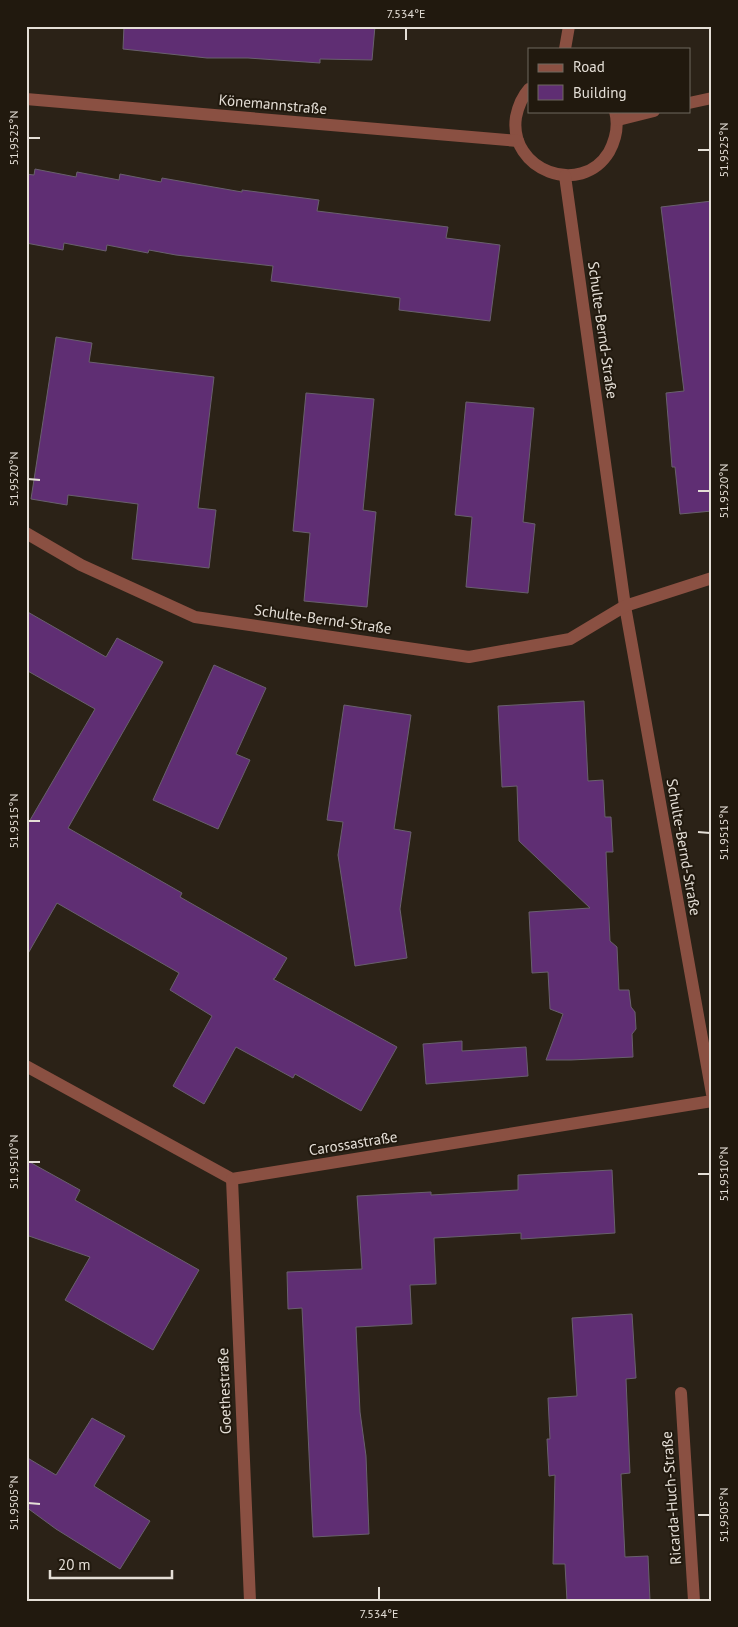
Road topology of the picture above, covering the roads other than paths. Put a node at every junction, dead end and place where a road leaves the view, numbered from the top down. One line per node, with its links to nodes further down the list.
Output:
1 (569, 26): 2 (street)
2 (565, 48)
3 (528, 91): 9 (street)
4 (712, 98): 6 (street)
5 (26, 100): 9 (street, Könemannstraße)
6 (690, 103)
7 (644, 112): 8 (street)
8 (616, 115): 10 (street)
9 (518, 141): 10 (street)
10 (566, 176): 13 (street, Schulte-Bernd-Straße)
11 (26, 533): 13 (street, Schulte-Bernd-Straße)
12 (712, 578): 13 (street, Schulte-Bernd-Straße)
13 (625, 606): 15 (street, Schulte-Bernd-Straße)
14 (26, 1066): 17 (street)
15 (712, 1094)
16 (712, 1101): 17 (street, Carossastraße)
17 (232, 1179): 19 (street, Goethestraße)
18 (680, 1393): 20 (street, Ricarda-Huch-Straße)
19 (250, 1601)
20 (694, 1601)

